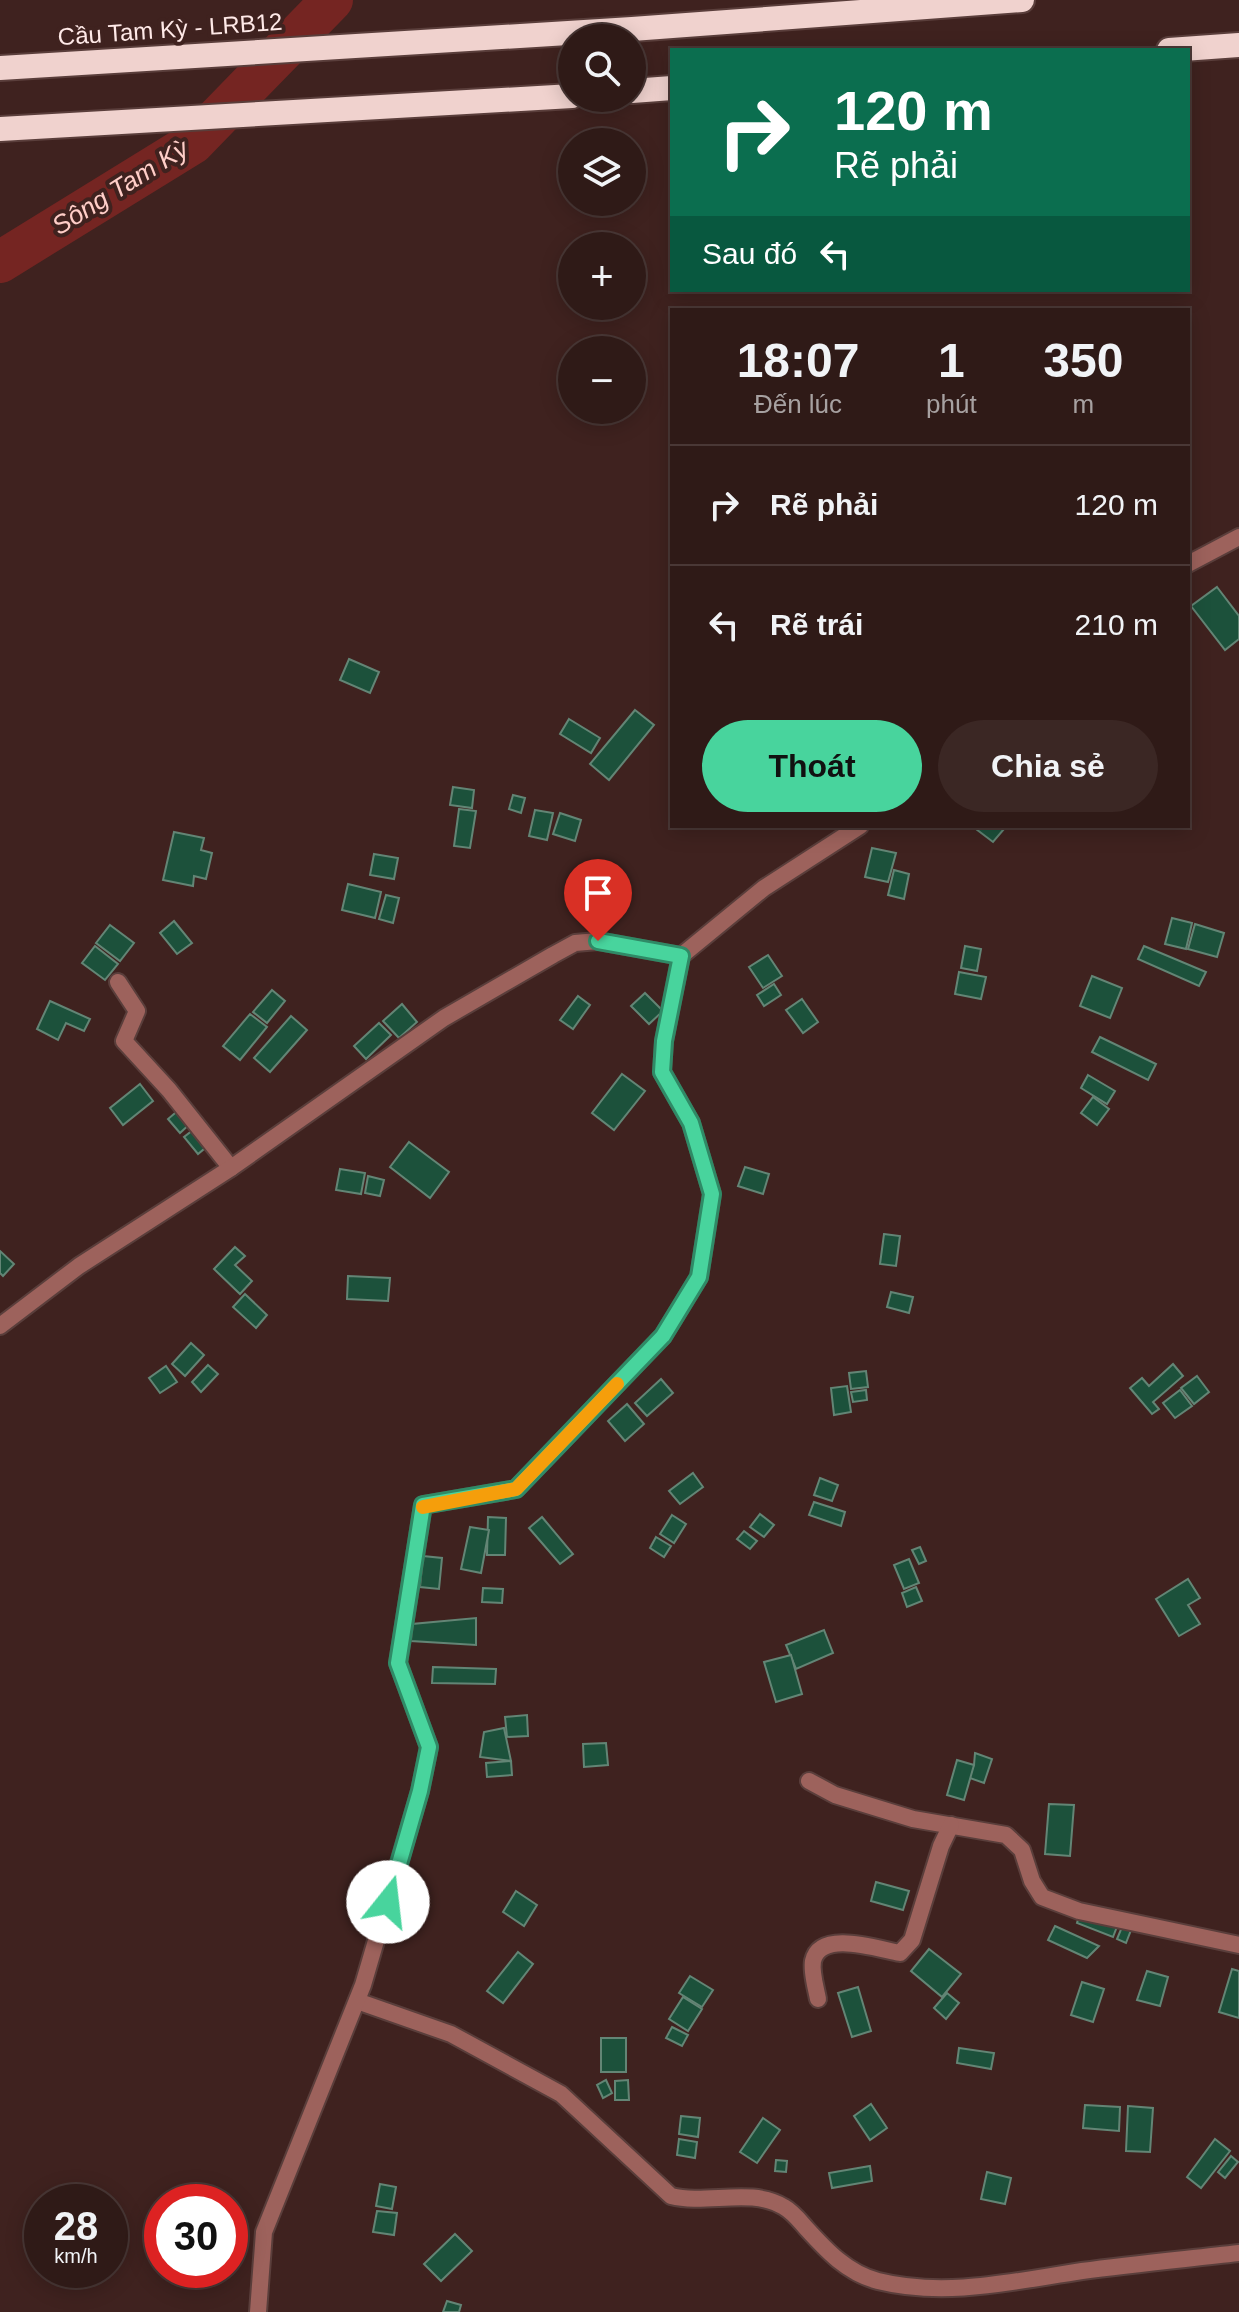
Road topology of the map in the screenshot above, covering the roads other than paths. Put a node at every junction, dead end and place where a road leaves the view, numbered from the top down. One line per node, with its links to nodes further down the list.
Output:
1 (1022, 0): 4 (highway, Cầu Tam Kỳ - LRB12)
2 (1239, 45): 3 (highway)
3 (1190, 48)
4 (0, 68)
5 (670, 88): 6 (highway)
6 (646, 90)
7 (558, 97): 8 (highway)
8 (0, 129)
9 (1239, 537): 10 (street)
10 (1190, 563)
11 (857, 828): 12 (street)
12 (681, 956): 14 (street); 20 (street)
13 (118, 982): 14 (street)
14 (231, 1168): 15 (street)
15 (0, 1326)
16 (809, 1781): 17 (street)
17 (951, 1825): 18 (street); 19 (street)
18 (1239, 1945)
19 (818, 1999)
20 (357, 2001): 21 (street); 22 (street)
21 (1239, 2253)
22 (258, 2312)

